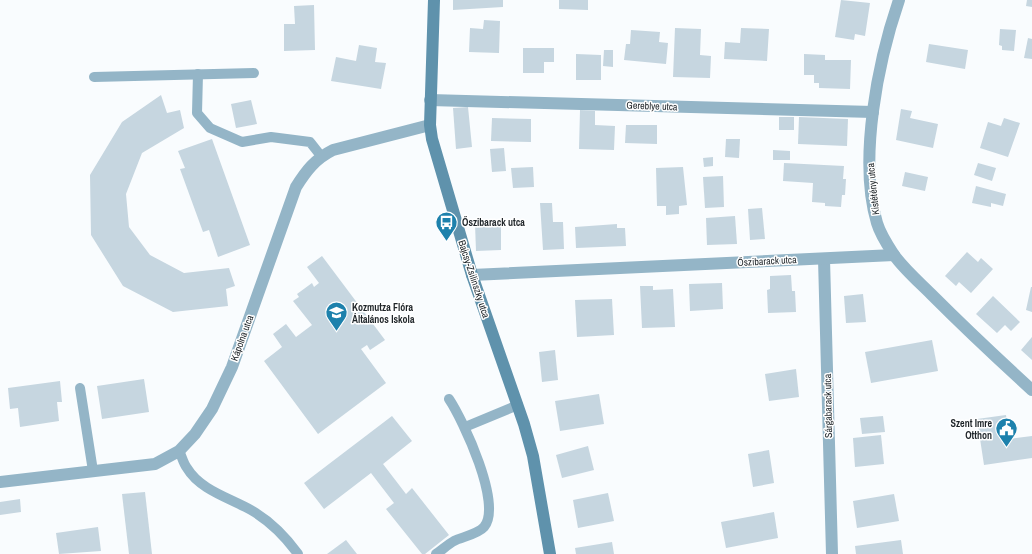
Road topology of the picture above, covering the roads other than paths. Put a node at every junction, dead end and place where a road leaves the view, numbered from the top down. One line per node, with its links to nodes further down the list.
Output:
1 (434, 0): 6 (street, Bajcsy-Zsilinszky utca)
2 (899, 0): 7 (street, Kistétény utca)
3 (254, 73): 4 (lane)
4 (198, 74): 5 (lane); 9 (lane)
5 (94, 77)
6 (430, 100): 7 (street, Gereblye utca); 8 (street, Bajcsy-Zsilinszky utca)
7 (873, 112): 10 (street, Kistétény utca)
8 (430, 125): 9 (street, Kápolna utca); 12 (street, Bajcsy-Zsilinszky utca)
9 (321, 156): 18 (street, Kápolna utca)
10 (894, 255): 11 (street, Őszibarack utca); 14 (street, Kistétény utca)
11 (824, 259): 12 (street, Őszibarack utca); 24 (street, Sárgabarack utca)
12 (472, 275): 16 (street, Bajcsy-Zsilinszky utca)
13 (80, 388): 19 (lane)
14 (1032, 390)
15 (449, 399): 17 (lane)
16 (518, 405): 17 (lane); 23 (street, Bajcsy-Zsilinszky utca)
17 (465, 427): 22 (lane)
18 (179, 450): 19 (street, Kápolna utca); 21 (lane)
19 (93, 471): 20 (street, Kápolna utca)
20 (0, 482)
21 (298, 554)
22 (436, 554)
23 (550, 554)
24 (832, 554)

